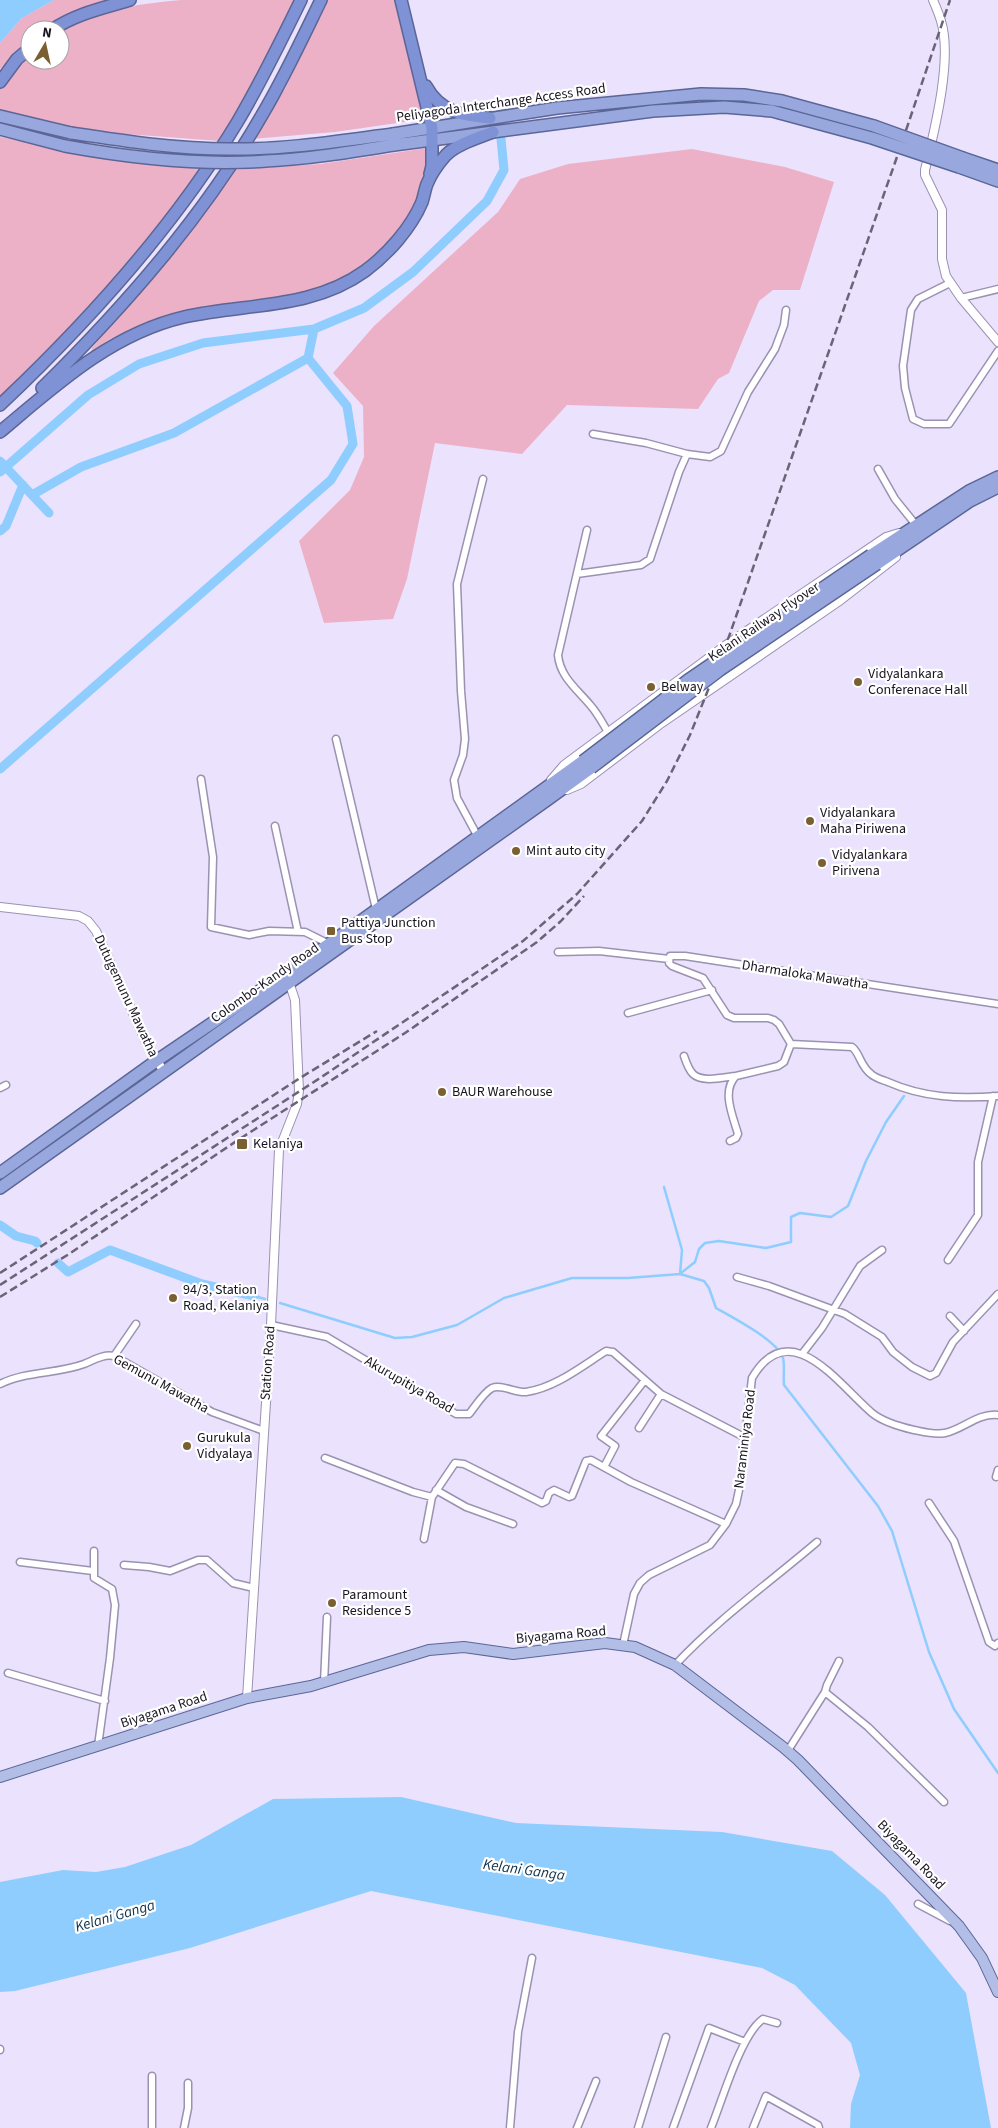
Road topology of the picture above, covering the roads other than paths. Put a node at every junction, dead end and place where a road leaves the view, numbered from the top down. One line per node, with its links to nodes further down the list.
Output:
1 (130, 0): 6 (highway)
2 (301, 0): 27 (highway)
3 (320, 0): 28 (highway)
4 (401, 0): 8 (highway)
5 (933, 0): 21 (street)
6 (70, 20)
7 (20, 58): 9 (highway)
8 (417, 66): 11 (highway); 12 (highway)
9 (2, 77)
10 (0, 116): 15 (highway, Peliyagoda Interchange Access Road, bridge)
11 (490, 118): 12 (highway, Peliyagoda Interchange Access Road); 17 (highway, Peliyagoda Interchange Access Road, bridge)
12 (432, 128): 15 (highway, Peliyagoda Interchange Access Road); 16 (highway)
13 (0, 129): 15 (highway, Peliyagoda Interchange Access Road, bridge)
14 (493, 132): 16 (highway, Peliyagoda Interchange Access Road); 17 (highway, Peliyagoda Interchange Access Road, bridge); 20 (highway)
15 (393, 140): 16 (highway, Peliyagoda Interchange Access Road)
16 (432, 141): 20 (highway)
17 (961, 162): 18 (highway, Peliyagoda Interchange Access Road); 19 (highway, Peliyagoda Interchange Access Road)
18 (998, 170)
19 (998, 181)
20 (427, 184): 28 (highway)
21 (950, 283): 23 (street); 26 (street)
22 (998, 289): 23 (street)
23 (961, 298): 25 (street)
24 (786, 310): 30 (street)
25 (998, 342)
26 (998, 351)
27 (0, 405)
28 (0, 431)
29 (593, 434): 30 (street)
30 (687, 454): 39 (street)
31 (878, 470): 35 (street)
32 (998, 477): 35 (highway)
33 (482, 479): 49 (street)
34 (998, 487): 36 (highway)
35 (912, 528): 38 (highway, Kelani Railway Flyover); 40 (street)
36 (930, 529): 38 (highway, Kelani Railway Flyover); 41 (street)
37 (587, 530): 39 (street)
38 (874, 560): 47 (highway, Kelani Railway Flyover, bridge)
39 (577, 574): 44 (street)
40 (748, 629): 41 (street); 42 (street)
41 (765, 652): 43 (street)
42 (643, 704): 43 (street); 44 (street)
43 (659, 725): 47 (street)
44 (608, 732): 47 (street)
45 (336, 739): 51 (street)
46 (201, 779): 52 (street)
47 (544, 796): 49 (highway, Colombo-Kandy Road); 57 (highway, Colombo-Kandy Road)
48 (275, 826): 52 (street)
49 (478, 837): 51 (highway, Colombo-Kandy Road)
50 (0, 907): 63 (street, Dutugemunu Mawatha)
51 (376, 909): 53 (highway, Colombo-Kandy Road)
52 (298, 932): 53 (street)
53 (329, 944): 56 (highway, Colombo-Kandy Road)
54 (558, 952): 55 (street, Dharmaloka Mawatha)
55 (669, 959): 58 (street); 59 (street, Dharmaloka Mawatha)
56 (286, 972): 57 (street, Station Road); 63 (highway, Colombo-Kandy Road)
57 (290, 984): 64 (highway, Colombo-Kandy Road); 77 (street, Station Road)
58 (712, 990): 60 (street); 61 (street)
59 (998, 1004)
60 (628, 1014)
61 (792, 1044): 65 (street); 66 (street)
62 (684, 1056): 65 (street)
63 (156, 1061): 64 (street, Dutugemunu Mawatha); 68 (highway, Colombo-Kandy Road)
64 (164, 1072): 69 (highway, Colombo-Kandy Road)
65 (736, 1076): 67 (street)
66 (996, 1096): 71 (street)
67 (730, 1141)
68 (0, 1173)
69 (0, 1188)
70 (882, 1250): 74 (street)
71 (948, 1260)
72 (737, 1277): 74 (street)
73 (998, 1294): 78 (street)
74 (833, 1309): 78 (street); 79 (street)
75 (950, 1316): 78 (street)
76 (136, 1324): 80 (street)
77 (271, 1326): 81 (street, Akurupitiya Road); 86 (street, Station Road)
78 (964, 1330)
79 (802, 1354): 84 (street, Naraminiya Road); 87 (street, Naraminiya Road)
80 (114, 1356): 82 (street, Gemunu Mawatha); 86 (street, Gemunu Mawatha)
81 (644, 1380): 83 (street, Akurupitiya Road); 89 (street)
82 (0, 1384)
83 (661, 1394): 85 (street); 87 (street, Akurupitiya Road)
84 (998, 1415)
85 (639, 1428)
86 (264, 1431): 101 (street, Station Road)
87 (744, 1437): 94 (street, Naraminiya Road)
88 (325, 1458): 91 (street)
89 (604, 1468): 90 (street); 94 (street)
90 (436, 1490): 91 (street); 93 (street)
91 (432, 1498): 95 (street)
92 (929, 1503): 103 (street)
93 (513, 1524)
94 (726, 1524): 104 (street, Naraminiya Road)
95 (424, 1539)
96 (817, 1542): 106 (street)
97 (94, 1551): 100 (street)
98 (20, 1562): 100 (street)
99 (124, 1566): 101 (street)
100 (94, 1571): 111 (street)
101 (254, 1588): 110 (street, Station Road)
102 (327, 1616): 108 (street)
103 (998, 1643)
104 (622, 1645): 106 (main road, Biyagama Road); 108 (main road, Biyagama Road)
105 (839, 1660): 109 (street)
106 (675, 1665): 113 (main road, Biyagama Road)
107 (8, 1674): 111 (street)
108 (324, 1683): 110 (main road, Biyagama Road)
109 (825, 1692): 113 (street); 115 (street)
110 (247, 1698): 112 (main road, Biyagama Road)
111 (105, 1701): 112 (street)
112 (98, 1746): 114 (main road, Biyagama Road)
113 (787, 1752): 117 (main road, Biyagama Road)
114 (0, 1777)
115 (944, 1802)
116 (918, 1904): 117 (street)
117 (959, 1926): 119 (main road, Biyagama Road)
118 (532, 1958): 128 (street)
119 (998, 1992)
120 (777, 2023): 122 (street)
121 (666, 2037): 130 (street)
122 (745, 2042): 131 (street); 132 (street)
123 (152, 2076): 126 (street)
124 (596, 2081): 129 (street)
125 (188, 2082): 127 (street)
126 (152, 2128)
127 (184, 2128)
128 (510, 2128)
129 (578, 2128)
130 (638, 2128)
131 (673, 2128)
132 (711, 2128)
133 (753, 2128): 134 (street)
134 (819, 2128)

